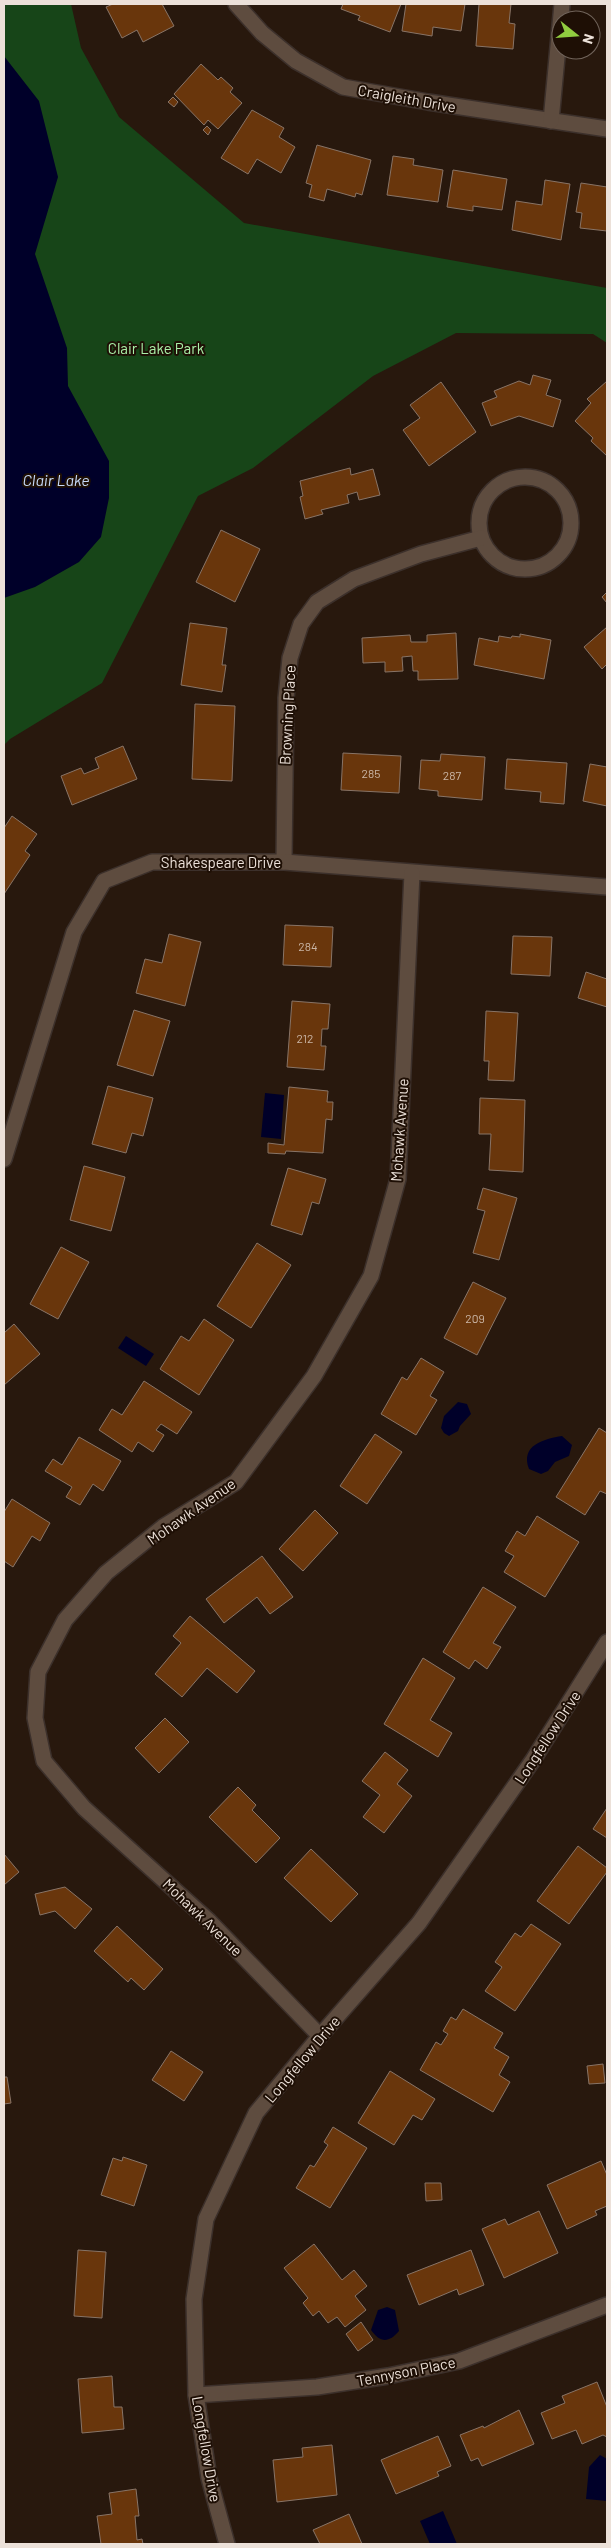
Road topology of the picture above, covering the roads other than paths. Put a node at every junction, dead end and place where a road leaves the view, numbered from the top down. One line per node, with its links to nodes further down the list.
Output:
1 (236, 4): 3 (street, Craigleith Drive)
2 (562, 4): 3 (street)
3 (551, 122): 4 (street, Craigleith Drive)
4 (607, 129)
5 (481, 538): 5 (street); 6 (street, Browning Place)
6 (284, 862): 7 (street, Shakespeare Drive); 9 (street, Shakespeare Drive)
7 (412, 873): 8 (street, Shakespeare Drive); 11 (street, Mohawk Avenue)
8 (607, 888)
9 (4, 1159)
10 (607, 1642): 11 (street, Longfellow Drive)
11 (320, 2036): 13 (street, Longfellow Drive)
12 (607, 2305): 13 (street, Tennyson Place)
13 (196, 2394): 14 (street, Longfellow Drive)
14 (227, 2544)

